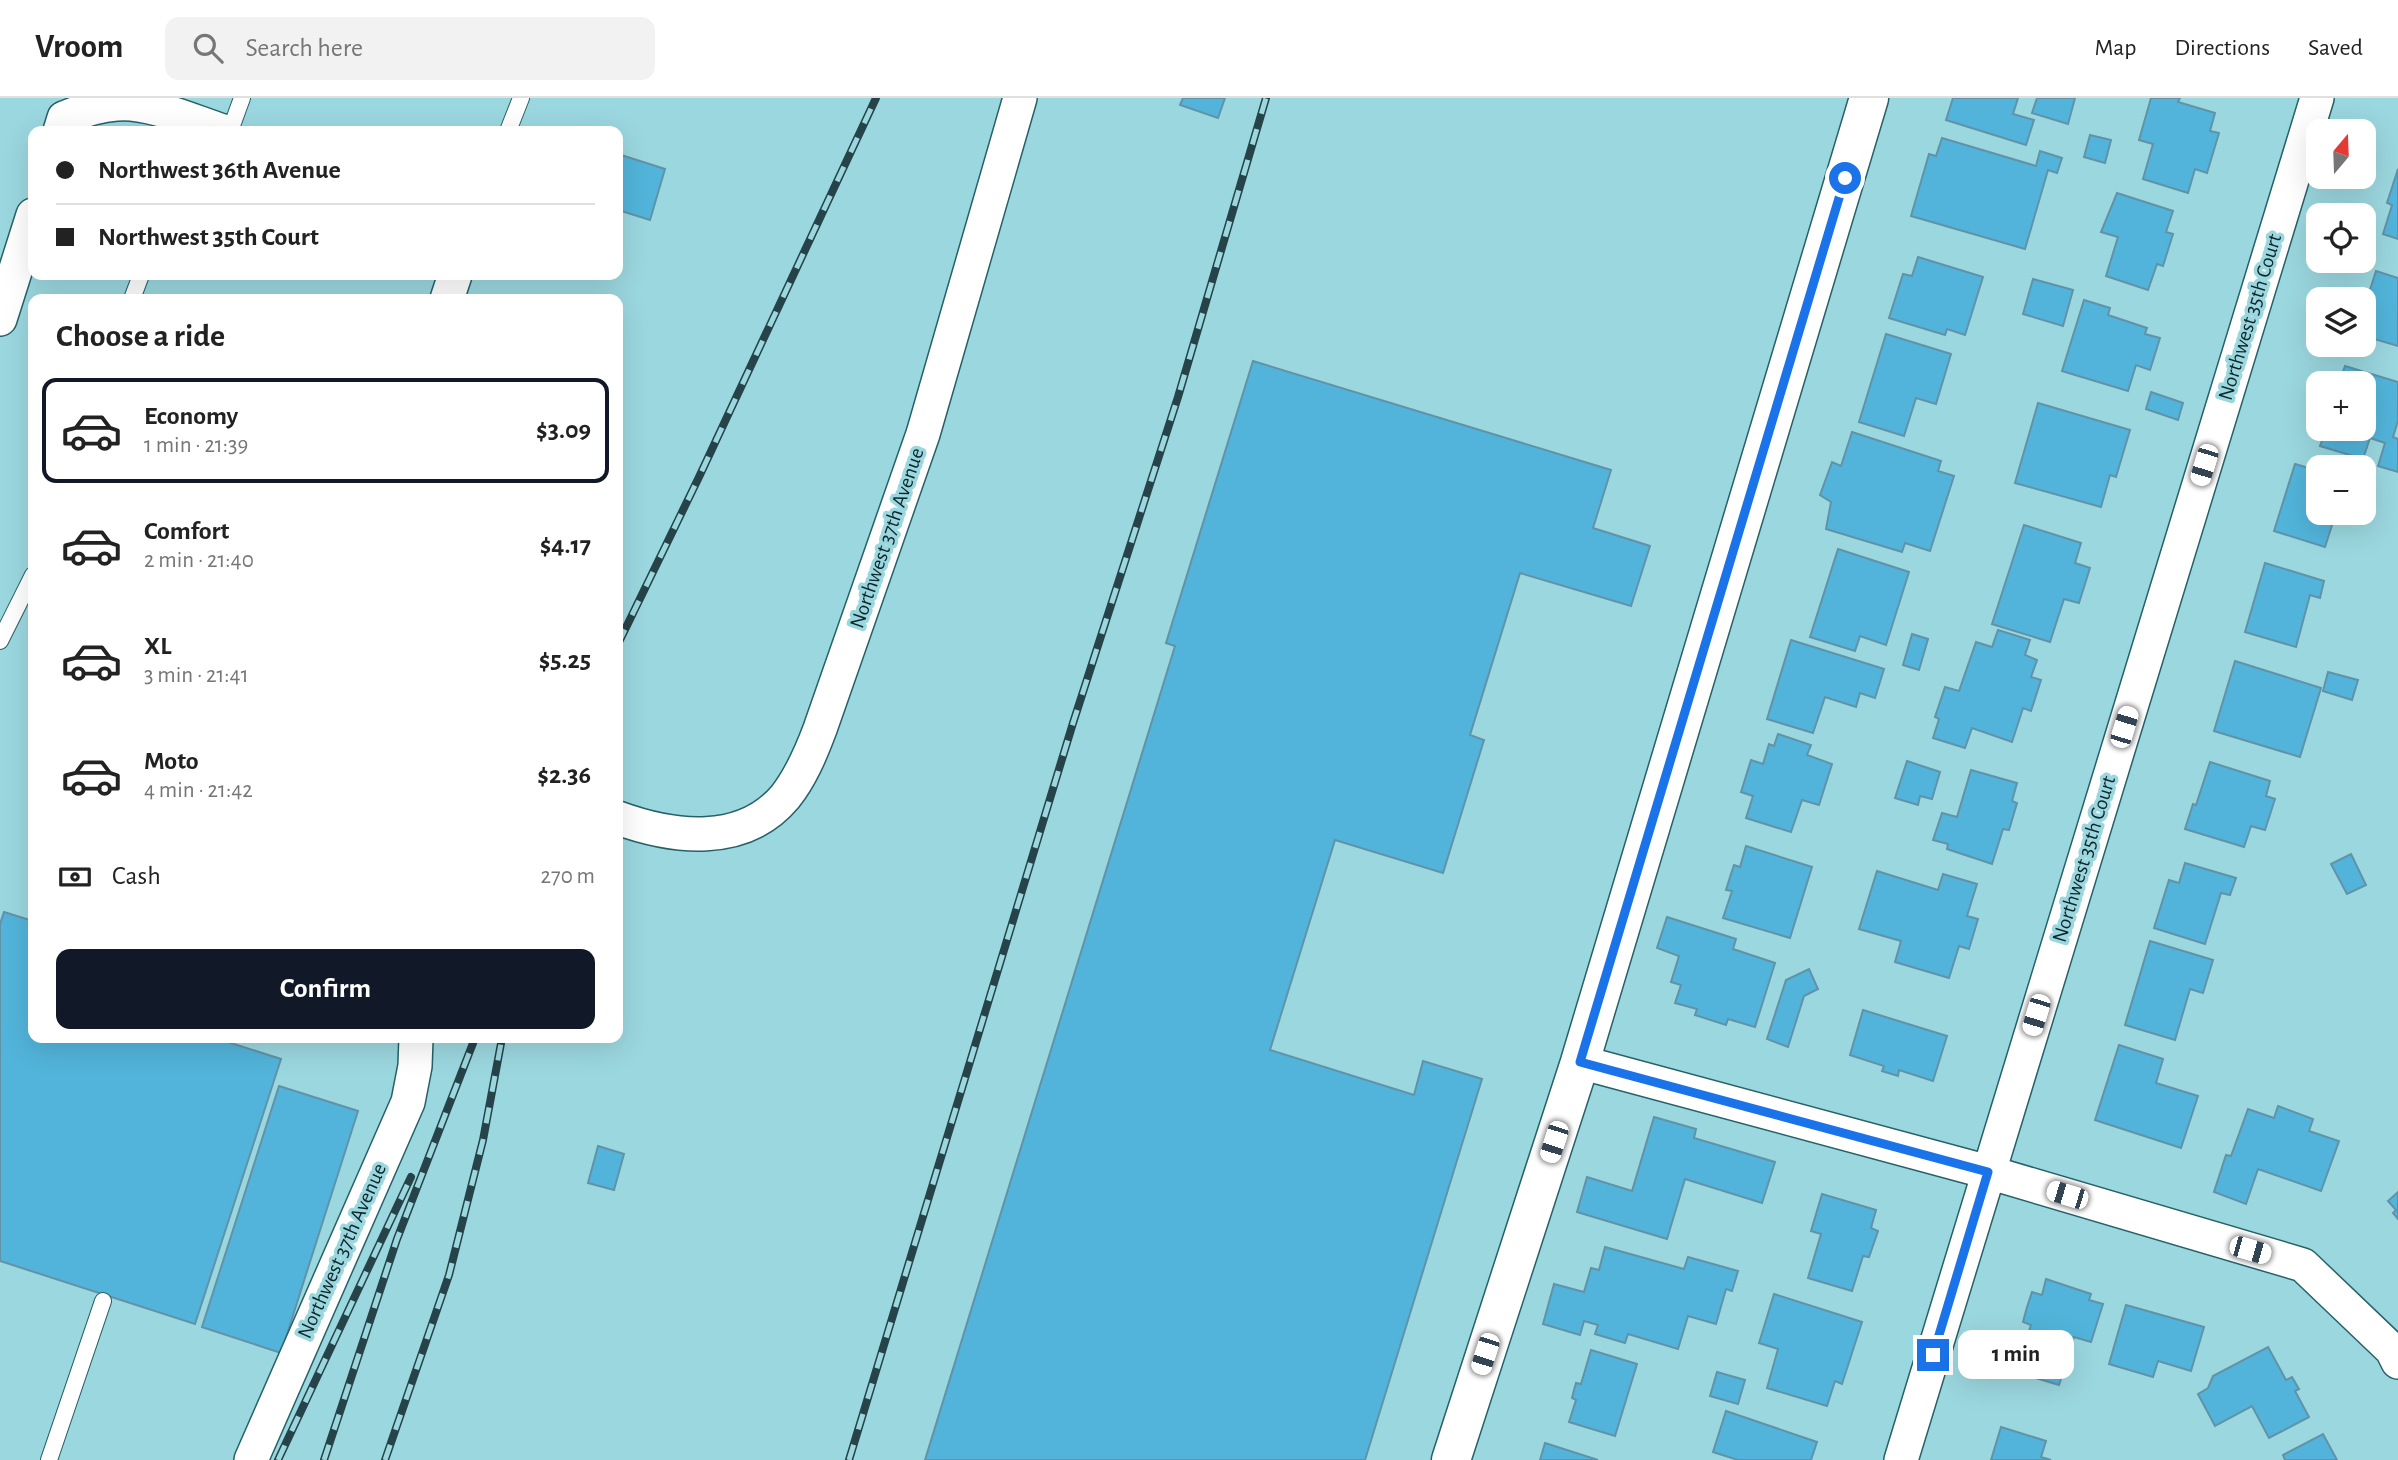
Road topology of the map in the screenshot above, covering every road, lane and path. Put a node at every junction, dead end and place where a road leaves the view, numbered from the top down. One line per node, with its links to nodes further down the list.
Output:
1 (242, 98): 8 (lane)
2 (521, 98): 9 (lane)
3 (1020, 98): 14 (street, Northwest 37th Avenue)
4 (1869, 98): 16 (street)
5 (2317, 98): 17 (street, Northwest 35th Court)
6 (63, 116): 7 (street)
7 (198, 126)
8 (232, 126)
9 (510, 126)
10 (28, 231): 11 (street)
11 (0, 319)
12 (28, 585): 13 (lane)
13 (0, 640)
14 (623, 819)
15 (414, 1043): 21 (street, Northwest 37th Avenue)
16 (1580, 1062): 17 (street); 22 (street)
17 (1988, 1172): 19 (street); 23 (street, Northwest 35th Court)
18 (103, 1301): 20 (lane)
19 (2395, 1356)
20 (50, 1460)
21 (251, 1460)
22 (1451, 1460)
23 (1901, 1460)

